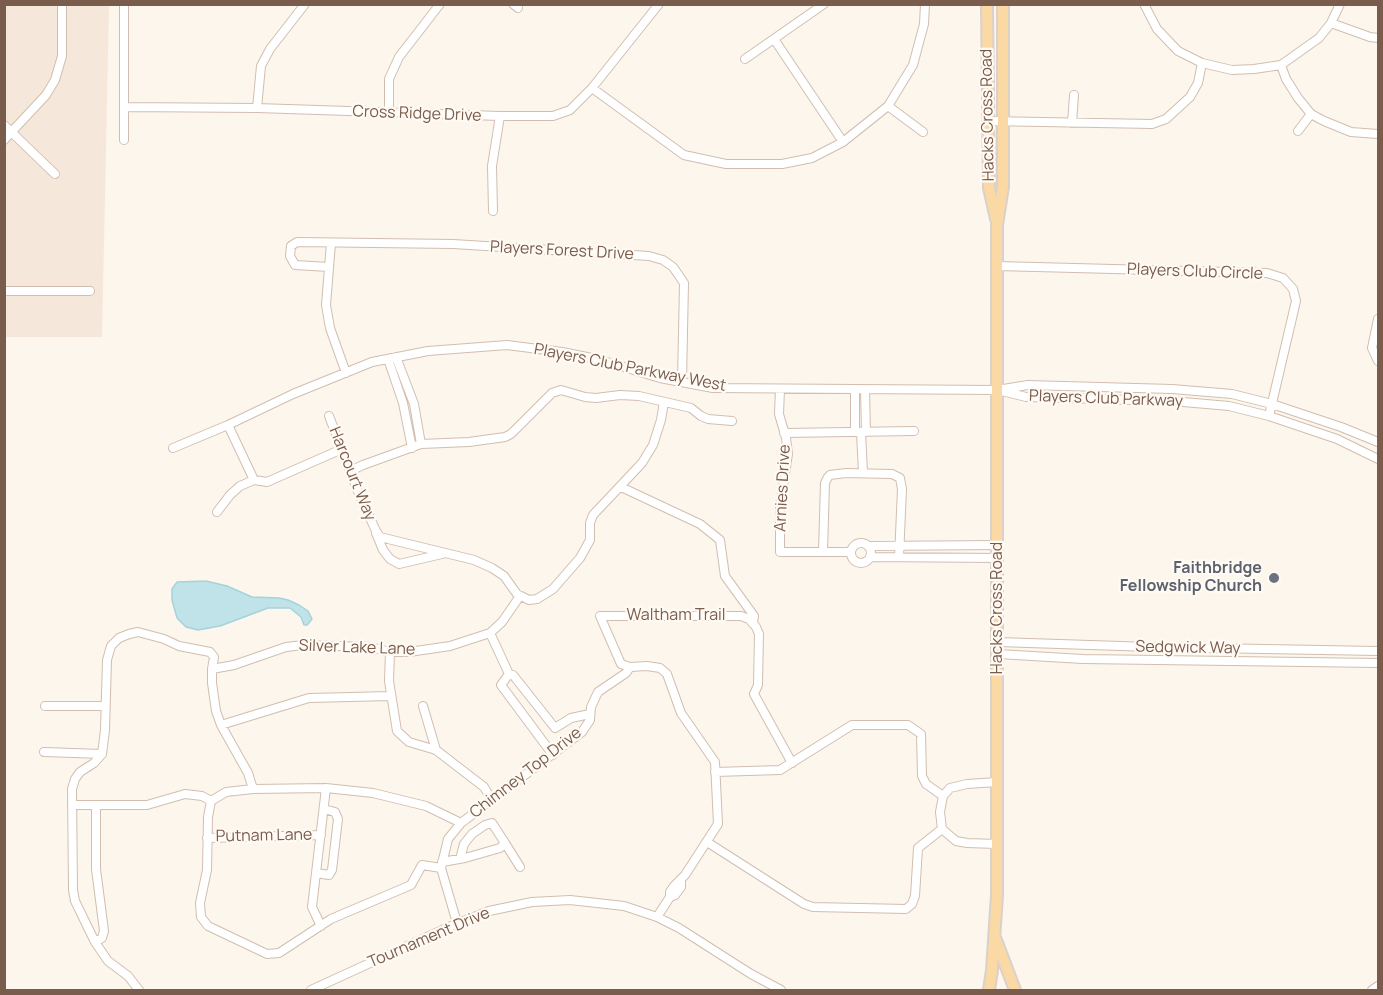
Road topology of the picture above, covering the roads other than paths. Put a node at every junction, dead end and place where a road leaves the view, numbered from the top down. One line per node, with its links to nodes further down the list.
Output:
1 (62, 4): 31 (street)
2 (124, 4): 21 (street)
3 (305, 4): 22 (street)
4 (440, 4): 23 (street)
5 (659, 4): 18 (street, Cross Ridge Drive)
6 (824, 4): 14 (street)
7 (925, 4): 20 (street)
8 (987, 4): 26 (main road, Hacks Cross Road)
9 (1003, 4): 27 (main road, Hacks Cross Road)
10 (1143, 4): 16 (street)
11 (1340, 4): 12 (street)
12 (1331, 23): 13 (street); 17 (street)
13 (1378, 38)
14 (774, 39): 15 (street); 36 (street)
15 (745, 59)
16 (1202, 63): 17 (street); 28 (street)
17 (1281, 65): 24 (street)
18 (592, 88): 25 (street, Cross Ridge Drive); 36 (street)
19 (1074, 94): 28 (street)
20 (888, 106): 32 (street); 36 (street)
21 (124, 107): 22 (street, Cross Ridge Drive); 35 (street)
22 (257, 108): 23 (street, Cross Ridge Drive)
23 (389, 114): 25 (street, Cross Ridge Drive)
24 (1311, 114): 30 (street); 33 (street)
25 (500, 116): 38 (street)
26 (988, 122): 27 (street); 39 (main road, Hacks Cross Road)
27 (1004, 122): 28 (street); 39 (main road, Hacks Cross Road)
28 (1072, 123)
29 (4, 125): 31 (street)
30 (1298, 131)
31 (12, 132): 34 (street); 37 (street)
32 (923, 132)
33 (1378, 134)
34 (4, 140)
35 (124, 140)
36 (843, 142)
37 (55, 174)
38 (493, 211)
39 (997, 225): 41 (main road, Hacks Cross Road)
40 (331, 243): 42 (street); 42 (street, Players Forest Drive); 49 (street, Players Forest Drive)
41 (997, 266): 53 (main road, Hacks Cross Road); 57 (street, Players Club Circle)
42 (329, 267): 48 (street)
43 (4, 291): 44 (street)
44 (90, 291)
45 (1378, 320): 47 (street)
46 (392, 358): 48 (street, Players Club Parkway West); 49 (street, Players Club Parkway West); 54 (street); 55 (street)
47 (1378, 361)
48 (346, 373): 65 (street, Players Club Parkway West)
49 (682, 381): 50 (street, Players Club Parkway West)
50 (780, 390): 51 (street, Players Club Parkway West); 68 (street, Arnies Drive)
51 (855, 390): 52 (street, Players Club Parkway West); 62 (street)
52 (865, 390): 53 (street, Players Club Parkway West); 63 (street)
53 (997, 390): 57 (street, Players Club Parkway); 61 (street, Players Club Parkway); 84 (main road, Hacks Cross Road)
54 (411, 395): 55 (street); 58 (street)
55 (401, 398): 60 (street)
56 (664, 402): 64 (street); 70 (street); 78 (street)
57 (1272, 404): 61 (street, Players Club Circle); 69 (street, Players Club Parkway)
58 (416, 414): 60 (street); 70 (street)
59 (329, 416): 73 (street, Harcourt Way)
60 (406, 416): 72 (street)
61 (1269, 416): 74 (street, Players Club Parkway)
62 (855, 417): 63 (street); 67 (street)
63 (865, 417): 67 (street)
64 (732, 421)
65 (228, 425): 71 (street, Players Club Parkway West); 77 (street)
66 (914, 431): 67 (street)
67 (861, 432): 68 (street); 76 (street)
68 (784, 433): 86 (street, Arnies Drive)
69 (1378, 442)
70 (421, 444): 72 (street)
71 (173, 448)
72 (412, 448): 75 (street)
73 (342, 449): 75 (street, Harcourt Way); 77 (street)
74 (1378, 459)
75 (350, 471): 80 (street, Harcourt Way)
76 (862, 473): 81 (street); 86 (street)
77 (254, 480): 79 (street)
78 (621, 487): 94 (street); 95 (street)
79 (217, 512)
80 (376, 531): 88 (street, Harcourt Way); 88 (street, Harcourt Way)
81 (900, 545): 82 (street); 85 (street); 90 (street)
82 (927, 545): 83 (street); 91 (street)
83 (968, 545): 84 (street); 92 (street)
84 (998, 545): 93 (main road, Hacks Cross Road)
85 (868, 546): 87 (street); 89 (street)
86 (824, 552): 87 (street)
87 (851, 552): 89 (street)
88 (444, 554): 94 (street, Harcourt Way)
89 (870, 557): 90 (street)
90 (899, 557): 91 (street)
91 (927, 557): 92 (street)
92 (968, 558): 93 (street)
93 (999, 558): 97 (main road, Hacks Cross Road)
94 (520, 596): 96 (street)
95 (752, 622): 102 (street, Waltham Trail); 115 (street)
96 (490, 633): 99 (street, Silver Lake Lane); 104 (street)
97 (998, 642): 98 (street, Sedgwick Way); 100 (main road, Hacks Cross Road)
98 (1378, 651)
99 (390, 652): 103 (street, Silver Lake Lane); 105 (street)
100 (998, 654): 101 (street, Sedgwick Way); 117 (main road, Hacks Cross Road)
101 (1378, 663)
102 (630, 667): 109 (street, Chimney Top Drive); 116 (street)
103 (212, 669): 107 (street); 110 (street)
104 (509, 674): 109 (street); 114 (street)
105 (391, 696): 110 (street); 111 (street)
106 (45, 706): 107 (street)
107 (105, 706): 113 (street)
108 (423, 706): 111 (street)
109 (590, 714): 114 (street, Chimney Top Drive)
110 (220, 725): 119 (street)
111 (436, 750): 121 (street)
112 (44, 752): 113 (street)
113 (102, 754): 123 (street)
114 (553, 754): 121 (street, Chimney Top Drive)
115 (792, 763): 116 (street); 120 (street)
116 (715, 772): 130 (street)
117 (997, 782): 120 (street); 132 (main road, Hacks Cross Road)
118 (326, 788): 119 (street); 125 (street); 126 (street)
119 (253, 789): 122 (street)
120 (943, 796): 127 (street)
121 (492, 800): 126 (street, Chimney Top Drive)
122 (211, 801): 124 (street); 129 (street)
123 (72, 805): 124 (street); 141 (street)
124 (96, 805): 141 (street)
125 (324, 808): 128 (street); 136 (street)
126 (461, 823): 134 (street)
127 (942, 830): 130 (street); 132 (street)
128 (321, 835): 129 (street, Putnam Lane); 136 (street)
129 (207, 838): 139 (street)
130 (707, 842): 137 (street)
131 (505, 843): 133 (street); 133 (street); 135 (street)
132 (998, 844): 140 (main road, Hacks Cross Road)
133 (460, 859): 134 (street)
134 (441, 865): 138 (street); 139 (street)
135 (520, 867)
136 (316, 873): 139 (street)
137 (657, 917): 138 (street, Tournament Drive); 145 (street, Tournament Drive)
138 (457, 923): 144 (street, Tournament Drive)
139 (321, 926)
140 (994, 937): 146 (main road, Hacks Cross Road); 147 (main road)
141 (95, 942): 143 (street)
142 (1378, 986): 148 (street)
143 (139, 990)
144 (311, 990)
145 (781, 990)
146 (989, 990)
147 (1014, 990)
148 (1372, 990)

